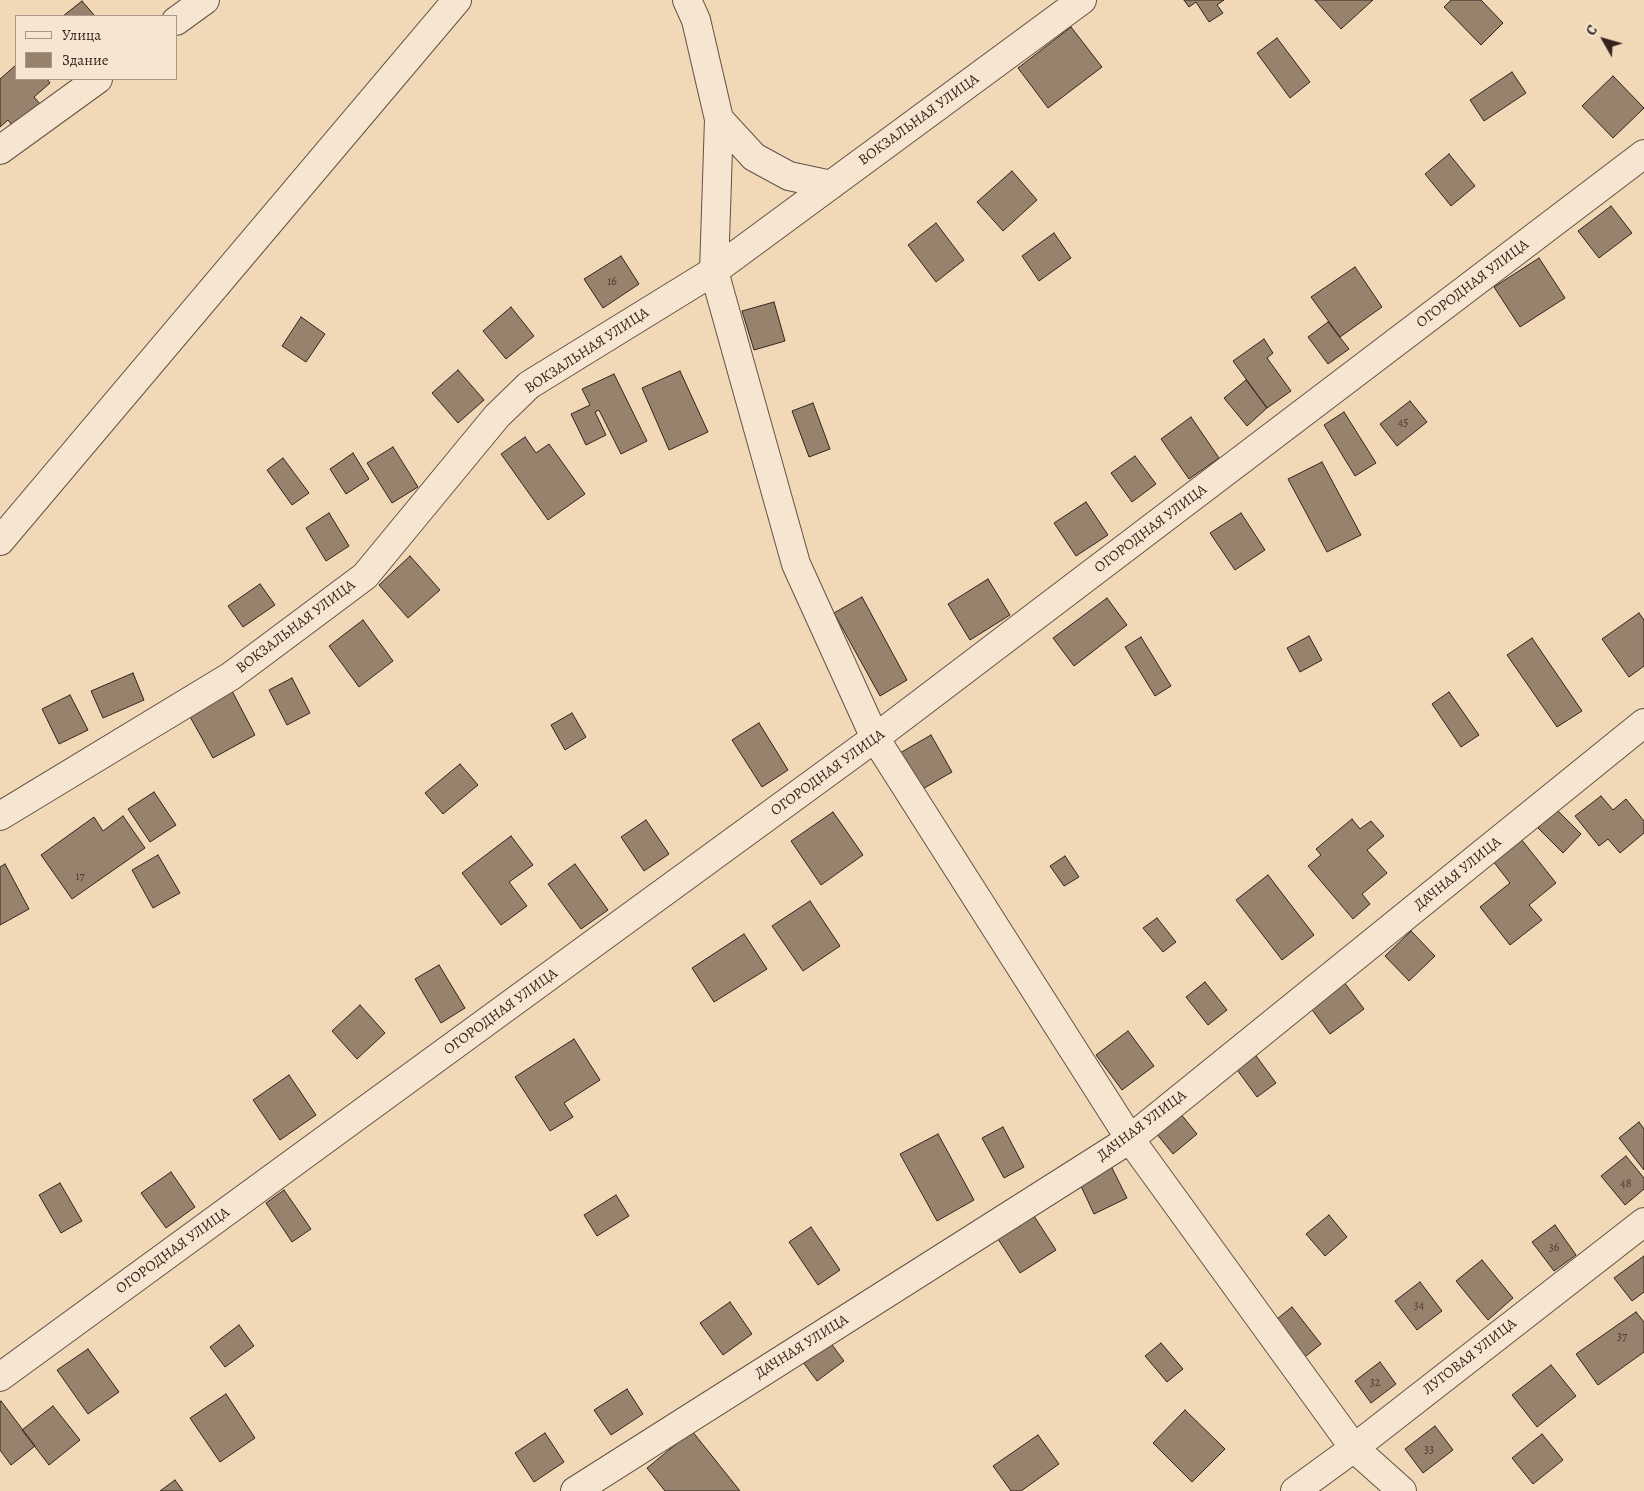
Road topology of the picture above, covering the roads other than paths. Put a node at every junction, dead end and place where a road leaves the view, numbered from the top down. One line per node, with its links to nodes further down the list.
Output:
1 (205, 0): 5 (street)
2 (457, 0): 12 (street)
3 (686, 0): 7 (street)
4 (1082, 0): 10 (street, ВОКЗАЛЬНАЯ УЛИЦА)
5 (178, 20)
6 (97, 80): 8 (street)
7 (719, 119): 10 (street); 11 (street)
8 (0, 150)
9 (1644, 154): 14 (street, ОГОРОДНАЯ УЛИЦА)
10 (831, 185): 11 (street, ВОКЗАЛЬНАЯ УЛИЦА)
11 (714, 271): 14 (street); 15 (street, ВОКЗАЛЬНАЯ УЛИЦА)
12 (0, 541)
13 (1644, 723): 16 (street, ДАЧНАЯ УЛИЦА)
14 (875, 738): 16 (street); 18 (street, ОГОРОДНАЯ УЛИЦА)
15 (0, 816)
16 (1130, 1139): 19 (street); 20 (street, ДАЧНАЯ УЛИЦА)
17 (1644, 1222): 19 (street, ЛУГОВАЯ УЛИЦА)
18 (0, 1377)
19 (1354, 1448): 21 (street, ЛУГОВАЯ УЛИЦА); 22 (street)
20 (575, 1491)
21 (1295, 1491)
22 (1402, 1491)

